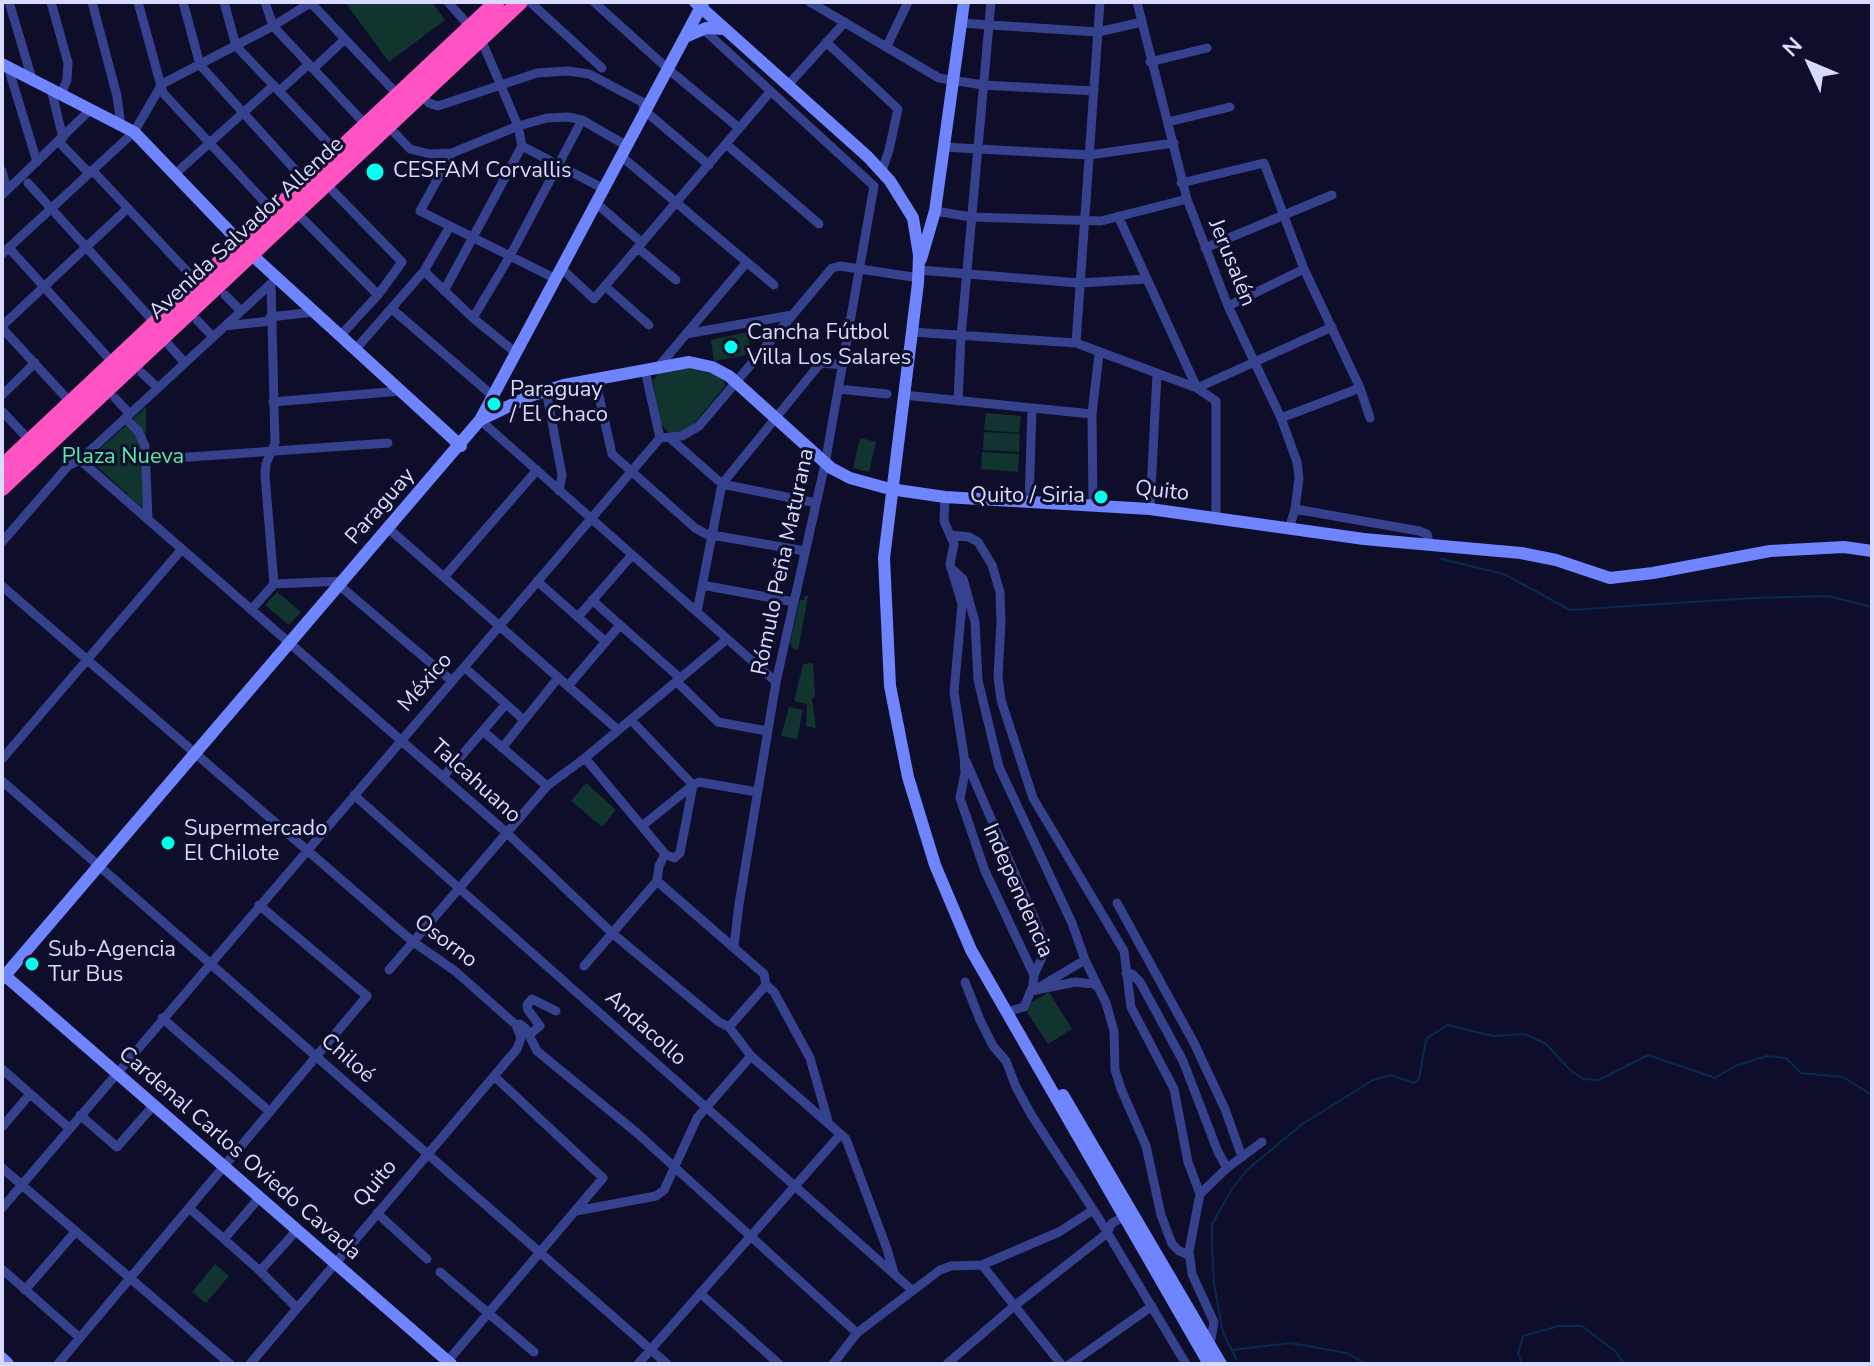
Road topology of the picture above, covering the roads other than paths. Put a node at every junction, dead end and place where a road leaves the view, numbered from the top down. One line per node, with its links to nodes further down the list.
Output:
1 (51, 2): 50 (street)
2 (92, 2): 60 (street)
3 (138, 2): 44 (street)
4 (183, 2): 38 (street)
5 (224, 2): 33 (street)
6 (265, 2): 25 (street)
7 (310, 2): 25 (street); 31 (street)
8 (448, 2): 29 (street)
9 (497, 2): 29 (highway, Avenida Salvador Allende)
10 (520, 2): 29 (highway, Avenida Salvador Allende)
11 (530, 2): 40 (street)
12 (594, 2): 41 (street)
13 (810, 2): 21 (street)
14 (908, 2): 34 (street)
15 (964, 2): 23 (main road)
16 (991, 2): 24 (street)
17 (1100, 2): 28 (street)
18 (1137, 2): 22 (street, Jerusalén)
19 (13, 3): 42 (street)
20 (700, 4): 27 (main road); 30 (main road, Paraguay)
21 (845, 22): 32 (street); 34 (street)
22 (1142, 22): 28 (street); 36 (street, Jerusalén)
23 (960, 23): 24 (street); 43 (main road)
24 (989, 24): 28 (street); 47 (street)
25 (273, 26): 33 (street); 39 (street)
26 (703, 29): 27 (main road); 30 (main road); 51 (street)
27 (725, 30): 46 (main road)
28 (1098, 32): 49 (street)
29 (476, 33): 45 (street); 52 (highway, Avenida Salvador Allende); 53 (highway, Avenida Salvador Allende)
30 (685, 37): 41 (main road, Paraguay)
31 (344, 40): 39 (street); 52 (street)
32 (826, 42): 46 (street); 80 (street)
33 (236, 46): 38 (street); 48 (street)
34 (887, 46): 43 (street)
35 (1207, 48): 36 (street)
36 (1150, 62): 59 (street, Jerusalén)
37 (5, 65): 42 (main road); 76 (street)
38 (200, 65): 44 (street); 57 (street)
39 (311, 66): 48 (street); 61 (street)
40 (602, 68)
41 (668, 69): 56 (main road, Paraguay); 63 (street)
42 (32, 79): 50 (main road)
43 (952, 81): 47 (street); 70 (main road)
44 (162, 84): 64 (street); 66 (street)
45 (501, 85): 53 (street); 56 (street); 62 (street)
46 (788, 85): 80 (main road)
47 (983, 85): 49 (street); 72 (street)
48 (276, 88): 57 (street); 73 (street)
49 (1094, 91): 75 (street)
50 (56, 92): 55 (main road); 65 (street)
51 (770, 92): 63 (street); 113 (street, Rómulo Peña Maturana)
52 (398, 95): 61 (highway, Avenida Salvador Allende)
53 (421, 95): 61 (highway, Avenida Salvador Allende)
54 (1230, 107): 59 (street)
55 (90, 110): 60 (main road); 65 (street)
56 (645, 111): 71 (main road, Paraguay); 78 (street)
57 (243, 112): 66 (street); 83 (street)
58 (582, 120): 62 (street); 71 (street); 77 (street)
59 (1168, 122): 67 (street, Jerusalén)
60 (121, 126): 64 (main road)
61 (377, 126): 73 (highway, Avenida Salvador Allende); 74 (street); 86 (highway, Avenida Salvador Allende)
62 (518, 126): 69 (street); 74 (street)
63 (739, 128): 68 (street)
64 (134, 132): 81 (street); 82 (main road)
65 (61, 140): 76 (street); 81 (street)
66 (211, 142): 82 (street); 96 (street)
67 (1174, 143): 75 (street); 85 (street, Jerusalén)
68 (726, 144): 78 (street); 102 (street)
69 (522, 146): 77 (street); 104 (street)
70 (943, 147): 72 (street); 95 (main road)
71 (624, 151): 87 (main road, Paraguay); 92 (street)
72 (977, 151): 75 (street); 100 (street)
73 (337, 152): 83 (highway, Avenida Salvador Allende)
74 (452, 153): 103 (street)
75 (1089, 155): 101 (street)
76 (37, 162): 88 (street)
77 (559, 165): 87 (street); 110 (street)
78 (709, 165): 92 (street)
79 (2, 171): 88 (street)
80 (882, 171): 115 (main road)
81 (91, 172): 93 (street); 94 (street)
82 (175, 174): 108 (main road)
83 (306, 182): 96 (highway, Avenida Salvador Allende)
84 (28, 183): 94 (street)
85 (1181, 183): 90 (street, Jerusalén); 98 (street)
86 (327, 185): 97 (highway, Avenida Salvador Allende); 128 (street)
87 (604, 189): 91 (main road, Paraguay)
88 (5, 192)
89 (1332, 195): 98 (street)
90 (1187, 199): 99 (street); 107 (street, Jerusalén)
91 (596, 203): 105 (street); 116 (main road, Paraguay)
92 (678, 203): 105 (street); 111 (street)
93 (128, 208): 106 (street); 121 (street)
94 (51, 209): 106 (street); 109 (street)
95 (935, 211): 100 (street); 115 (main road)
96 (274, 212): 108 (highway, Avenida Salvador Allende)
97 (297, 213): 108 (highway, Avenida Salvador Allende); 128 (street)
98 (1284, 215): 107 (street); 112 (street)
99 (1118, 216): 101 (street); 118 (street)
100 (971, 217): 101 (street); 117 (street)
101 (1085, 221): 122 (street)
102 (819, 224)
103 (450, 226): 104 (street); 114 (street)
104 (474, 238): 110 (street); 126 (street)
105 (640, 245): 119 (street); 124 (street)
106 (86, 248): 125 (street); 137 (street)
107 (1205, 248): 129 (street, Jerusalén)
108 (246, 249): 120 (main road); 121 (highway, Avenida Salvador Allende); 197 (highway, Avenida Salvador Allende)
109 (5, 251): 125 (street)
110 (510, 256): 116 (street); 134 (street)
111 (747, 262): 123 (street); 143 (street)
112 (1304, 269): 129 (street); 141 (street)
113 (860, 270): 115 (street, México); 133 (street, México); 156 (street, Rómulo Peña Maturana)
114 (424, 271): 126 (street); 130 (street)
115 (919, 271): 117 (street, México); 142 (main road)
116 (559, 274): 124 (street); 150 (main road, Paraguay)
117 (966, 275): 122 (street, México); 146 (street)
118 (1147, 279): 122 (street, México); 164 (street)
119 (676, 280)
120 (274, 281): 131 (street); 132 (main road); 135 (street)
121 (198, 283): 137 (highway, Avenida Salvador Allende)
122 (1079, 283): 147 (street)
123 (774, 285)
124 (605, 286): 138 (street)
125 (44, 287): 140 (street); 154 (street)
126 (444, 291): 134 (street)
127 (225, 295): 131 (street)
128 (378, 295): 144 (street)
129 (1228, 306): 152 (street, Jerusalén)
130 (392, 309): 149 (street); 172 (street)
131 (241, 311): 139 (street)
132 (314, 312): 135 (street); 144 (main road)
133 (792, 315): 143 (street); 162 (street, México)
134 (473, 318): 150 (street)
135 (270, 319): 139 (street); 175 (street)
136 (197, 320): 145 (street)
137 (155, 323): 154 (highway, Avenida Salvador Allende)
138 (649, 325)
139 (225, 326): 145 (street)
140 (2, 327): 153 (street)
141 (1332, 327): 152 (street); 165 (street)
142 (912, 332): 146 (street); 171 (main road)
143 (686, 334): 157 (street)
144 (340, 336): 149 (main road)
145 (213, 337): 155 (street)
146 (961, 337): 147 (street); 174 (street)
147 (1076, 343): 151 (street)
148 (169, 345): 155 (street)
149 (355, 350): 168 (main road)
150 (516, 353): 172 (main road, Paraguay)
151 (1099, 354): 160 (street); 179 (street)
152 (1253, 362): 164 (street); 182 (street, Jerusalén)
153 (35, 363): 170 (street); 176 (street)
154 (113, 363): 176 (highway, Avenida Salvador Allende)
155 (185, 363): 163 (street)
156 (843, 365): 166 (street, Rómulo Peña Maturana); 181 (street)
157 (659, 366): 158 (main road, Quito); 162 (main road, Quito)
158 (645, 370): 161 (main road, Quito); 185 (street)
159 (142, 373): 163 (street)
160 (1157, 374): 164 (street); 204 (street)
161 (595, 378): 167 (main road, Quito); 195 (street)
162 (737, 383): 181 (main road, Quito); 185 (street, México)
163 (158, 388): 180 (street)
164 (1197, 388): 207 (street)
165 (1360, 388): 182 (street); 183 (street)
166 (838, 389): 169 (street); 192 (street, Rómulo Peña Maturana)
167 (546, 390): 184 (main road, Quito); 199 (street)
168 (400, 391): 175 (street); 188 (main road)
169 (887, 394)
170 (2, 395)
171 (903, 395): 174 (street); 198 (main road)
172 (493, 396): 184 (main road, Paraguay)
173 (115, 398): 180 (street)
174 (958, 401): 177 (street)
175 (273, 402): 189 (street)
176 (71, 403): 186 (highway, Avenida Salvador Allende)
177 (1032, 408): 179 (street); 201 (street)
178 (2, 411): 186 (street)
179 (1092, 414): 203 (street)
180 (128, 416): 190 (street); 191 (street)
181 (774, 417): 192 (main road, Quito); 196 (street)
182 (1281, 418): 205 (street, Jerusalén)
183 (1370, 418)
184 (480, 420): 188 (main road, Paraguay); 194 (street)
185 (665, 438): 195 (street, México); 196 (street)
186 (30, 441): 193 (highway, Avenida Salvador Allende)
187 (388, 443): 189 (street)
188 (461, 446): 209 (main road, Paraguay)
189 (273, 451): 191 (street); 222 (street)
190 (80, 460): 208 (street, Talcahuano); 213 (street)
191 (147, 460): 208 (street)
192 (825, 464): 198 (main road, Quito); 202 (street, Rómulo Peña Maturana)
193 (2, 467)
194 (537, 470): 199 (street); 220 (street)
195 (630, 473): 206 (street, México); 211 (street)
196 (722, 484): 202 (street); 211 (street)
197 (2, 488)
198 (890, 489): 200 (main road, Quito); 268 (main road)
199 (559, 491): 206 (street)
200 (945, 497): 201 (main road, Quito); 212 (street, Independencia)
201 (1029, 502): 203 (main road, Quito)
202 (816, 503): 216 (street, Rómulo Peña Maturana)
203 (1093, 506): 204 (main road, Quito)
204 (1150, 509): 207 (main road, Quito)
205 (1295, 509): 210 (street, Jerusalén); 214 (street, Quito)
206 (591, 518): 218 (street); 221 (street, México)
207 (1216, 518): 210 (main road, Quito)
208 (148, 519): 215 (street, Talcahuano)
209 (389, 529): 220 (street); 223 (main road, Paraguay)
210 (1289, 529): 214 (main road, Quito)
211 (712, 535): 216 (street); 224 (street)
212 (952, 535): 219 (street, Independencia); 278 (street)
213 (2, 542)
214 (1429, 544): 217 (main road, Quito)
215 (182, 549): 228 (street, Talcahuano); 236 (street)
216 (805, 551): 227 (street, Rómulo Peña Maturana)
217 (1872, 551)
218 (632, 555): 226 (street); 229 (street)
219 (951, 568): 252 (street, Independencia); 274 (street)
220 (444, 577): 232 (street)
221 (537, 581): 230 (street); 232 (street, México)
222 (274, 584): 223 (street); 228 (street)
223 (342, 584): 235 (main road, Paraguay); 240 (street)
224 (702, 585): 227 (street); 229 (street)
225 (2, 586): 236 (street, Osorno)
226 (592, 600): 230 (street); 231 (street)
227 (794, 602): 241 (street, Rómulo Peña Maturana)
228 (251, 610): 235 (street, Talcahuano)
229 (697, 612): 233 (street)
230 (578, 617): 234 (street)
231 (620, 625): 234 (street); 239 (street)
232 (499, 626): 237 (street, México); 238 (street)
233 (727, 639): 239 (street); 241 (street)
234 (606, 642): 242 (street)
235 (290, 644): 249 (street, Talcahuano); 251 (main road, Paraguay)
236 (87, 660): 251 (street, Osorno); 254 (street)
237 (464, 667): 240 (street, México); 243 (street)
238 (558, 678): 242 (street); 244 (street)
239 (678, 680): 245 (street); 248 (street)
240 (452, 681): 249 (street, México)
241 (776, 682): 248 (street, Rómulo Peña Maturana)
242 (568, 686): 246 (street)
243 (506, 704): 244 (street); 247 (street)
244 (524, 720): 250 (street)
245 (631, 720): 246 (street); 257 (street)
246 (618, 730): 253 (street)
247 (483, 731): 250 (street); 255 (street)
248 (767, 731): 259 (street, Rómulo Peña Maturana)
249 (401, 740): 255 (street, Talcahuano); 260 (street, México)
250 (502, 748): 258 (street)
251 (195, 755): 263 (street, Osorno); 265 (main road, Paraguay)
252 (964, 756): 279 (street, Independencia); 279 (street)
253 (585, 758): 258 (street); 261 (street)
254 (2, 759)
255 (443, 777): 262 (street, Talcahuano)
256 (2, 781): 265 (street, Chiloé)
257 (693, 785): 259 (street); 261 (street); 264 (street)
258 (547, 786): 262 (street)
259 (757, 792): 273 (street, Rómulo Peña Maturana)
260 (354, 795): 263 (street, México); 267 (street, Andacollo)
261 (642, 826): 264 (street)
262 (507, 833): 267 (street); 271 (street, Talcahuano)
263 (306, 851): 270 (street, México); 272 (street, Osorno)
264 (665, 854): 266 (street)
265 (100, 865): 275 (street, Chiloé); 280 (main road, Paraguay)
266 (657, 881): 271 (street); 273 (street)
267 (459, 887): 272 (street); 299 (street, Andacollo)
268 (948, 894): 285 (main road); 297 (main road)
269 (1117, 903): 308 (street)
270 (259, 905): 275 (street, México); 291 (street)
271 (612, 933): 276 (street); 289 (street, Talcahuano)
272 (412, 941): 277 (street); 288 (street, Osorno)
273 (734, 946): 282 (street)
274 (1085, 960): 283 (street); 284 (street)
275 (211, 962): 287 (street, México); 291 (street, Chiloé)
276 (584, 966)
277 (389, 970)
278 (1126, 973): 312 (street); 315 (street)
279 (1034, 975): 284 (street, Independencia)
280 (3, 976): 294 (main road, Cardenal Carlos Oviedo Cavada)
281 (965, 982): 319 (street)
282 (766, 985): 289 (street); 302 (street)
283 (1096, 986): 284 (street); 330 (street)
284 (1031, 991): 285 (street, Independencia)
285 (1013, 1010): 297 (main road)
286 (556, 1011): 290 (street)
287 (162, 1018): 294 (street, México); 300 (street)
288 (516, 1025): 290 (street, Osorno); 295 (street, Quito)
289 (729, 1027): 292 (street, Talcahuano)
290 (529, 1035): 310 (street, Osorno)
291 (316, 1056): 300 (street); 307 (street, Chiloé)
292 (751, 1056): 299 (street); 302 (street, Talcahuano)
293 (2, 1069): 296 (street)
294 (115, 1073): 298 (main road, Cardenal Carlos Oviedo Cavada); 301 (street, México)
295 (494, 1076): 307 (street, Quito); 320 (street)
296 (30, 1094): 303 (street); 304 (street)
297 (1062, 1102): 322 (main road)
298 (153, 1106): 301 (street); 309 (main road, Cardenal Carlos Oviedo Cavada)
299 (706, 1107): 310 (street); 314 (street, Andacollo)
300 (270, 1112): 309 (street)
301 (80, 1115): 304 (street, México)
302 (828, 1121): 305 (street, Talcahuano)
303 (2, 1127)
304 (69, 1128): 313 (street, México)
305 (840, 1135): 314 (street); 337 (street, Talcahuano)
306 (1262, 1142): 308 (street)
307 (428, 1154): 321 (street, Quito); 329 (street, Chiloé)
308 (1242, 1157): 312 (street)
309 (223, 1167): 316 (main road, Cardenal Carlos Oviedo Cavada); 318 (street)
310 (675, 1167): 320 (street); 327 (street, Osorno)
311 (2, 1168): 313 (street)
312 (1227, 1168): 315 (street)
313 (22, 1185): 317 (street, México); 325 (street)
314 (795, 1185): 327 (street); 337 (street, Andacollo)
315 (1200, 1194): 330 (street)
316 (259, 1198): 324 (main road, Cardenal Carlos Oviedo Cavada); 328 (street)
317 (2, 1208)
318 (189, 1208): 328 (street); 338 (street)
319 (1093, 1210): 323 (street); 333 (street)
320 (575, 1211): 329 (street)
321 (377, 1213): 331 (street); 332 (street, Quito)
322 (1122, 1218): 323 (street); 326 (street); 348 (main road); 365 (main road)
323 (1101, 1222): 326 (street)
324 (297, 1230): 332 (main road, Cardenal Carlos Oviedo Cavada); 335 (street)
325 (76, 1231): 338 (street); 339 (street)
326 (1106, 1234): 342 (street); 343 (street)
327 (750, 1236): 341 (street); 346 (street, Osorno)
328 (224, 1239): 335 (street)
329 (540, 1253): 345 (street); 349 (street, Chiloé)
330 (1189, 1255): 348 (street)
331 (427, 1259)
332 (335, 1264): 344 (street, Quito); 352 (main road, Cardenal Carlos Oviedo Cavada)
333 (982, 1265): 340 (street); 343 (street)
334 (2, 1269): 339 (street)
335 (260, 1271): 344 (street)
336 (440, 1272): 345 (street)
337 (894, 1273): 340 (street, Andacollo)
338 (130, 1278): 347 (street); 355 (street)
339 (25, 1290): 347 (street)
340 (912, 1290): 346 (street)
341 (700, 1293): 349 (street); 359 (street)
342 (1152, 1306): 363 (street); 364 (street)
343 (1013, 1307): 361 (street); 362 (street)
344 (297, 1308): 356 (street, Quito)
345 (489, 1313): 350 (street); 352 (street)
346 (857, 1333): 360 (street)
347 (80, 1338): 354 (street)
348 (1210, 1345): 366 (main road)
349 (650, 1350): 357 (street); 358 (street, Chiloé)
350 (534, 1352)
351 (2, 1358): 353 (main road)
352 (448, 1363)
353 (8, 1364)
354 (58, 1364)
355 (230, 1364)
356 (250, 1364)
357 (638, 1364)
358 (667, 1364)
359 (779, 1364)
360 (833, 1364)
361 (947, 1364)
362 (1061, 1364)
363 (1070, 1364)
364 (1186, 1364)
365 (1209, 1364)
366 (1221, 1364)

